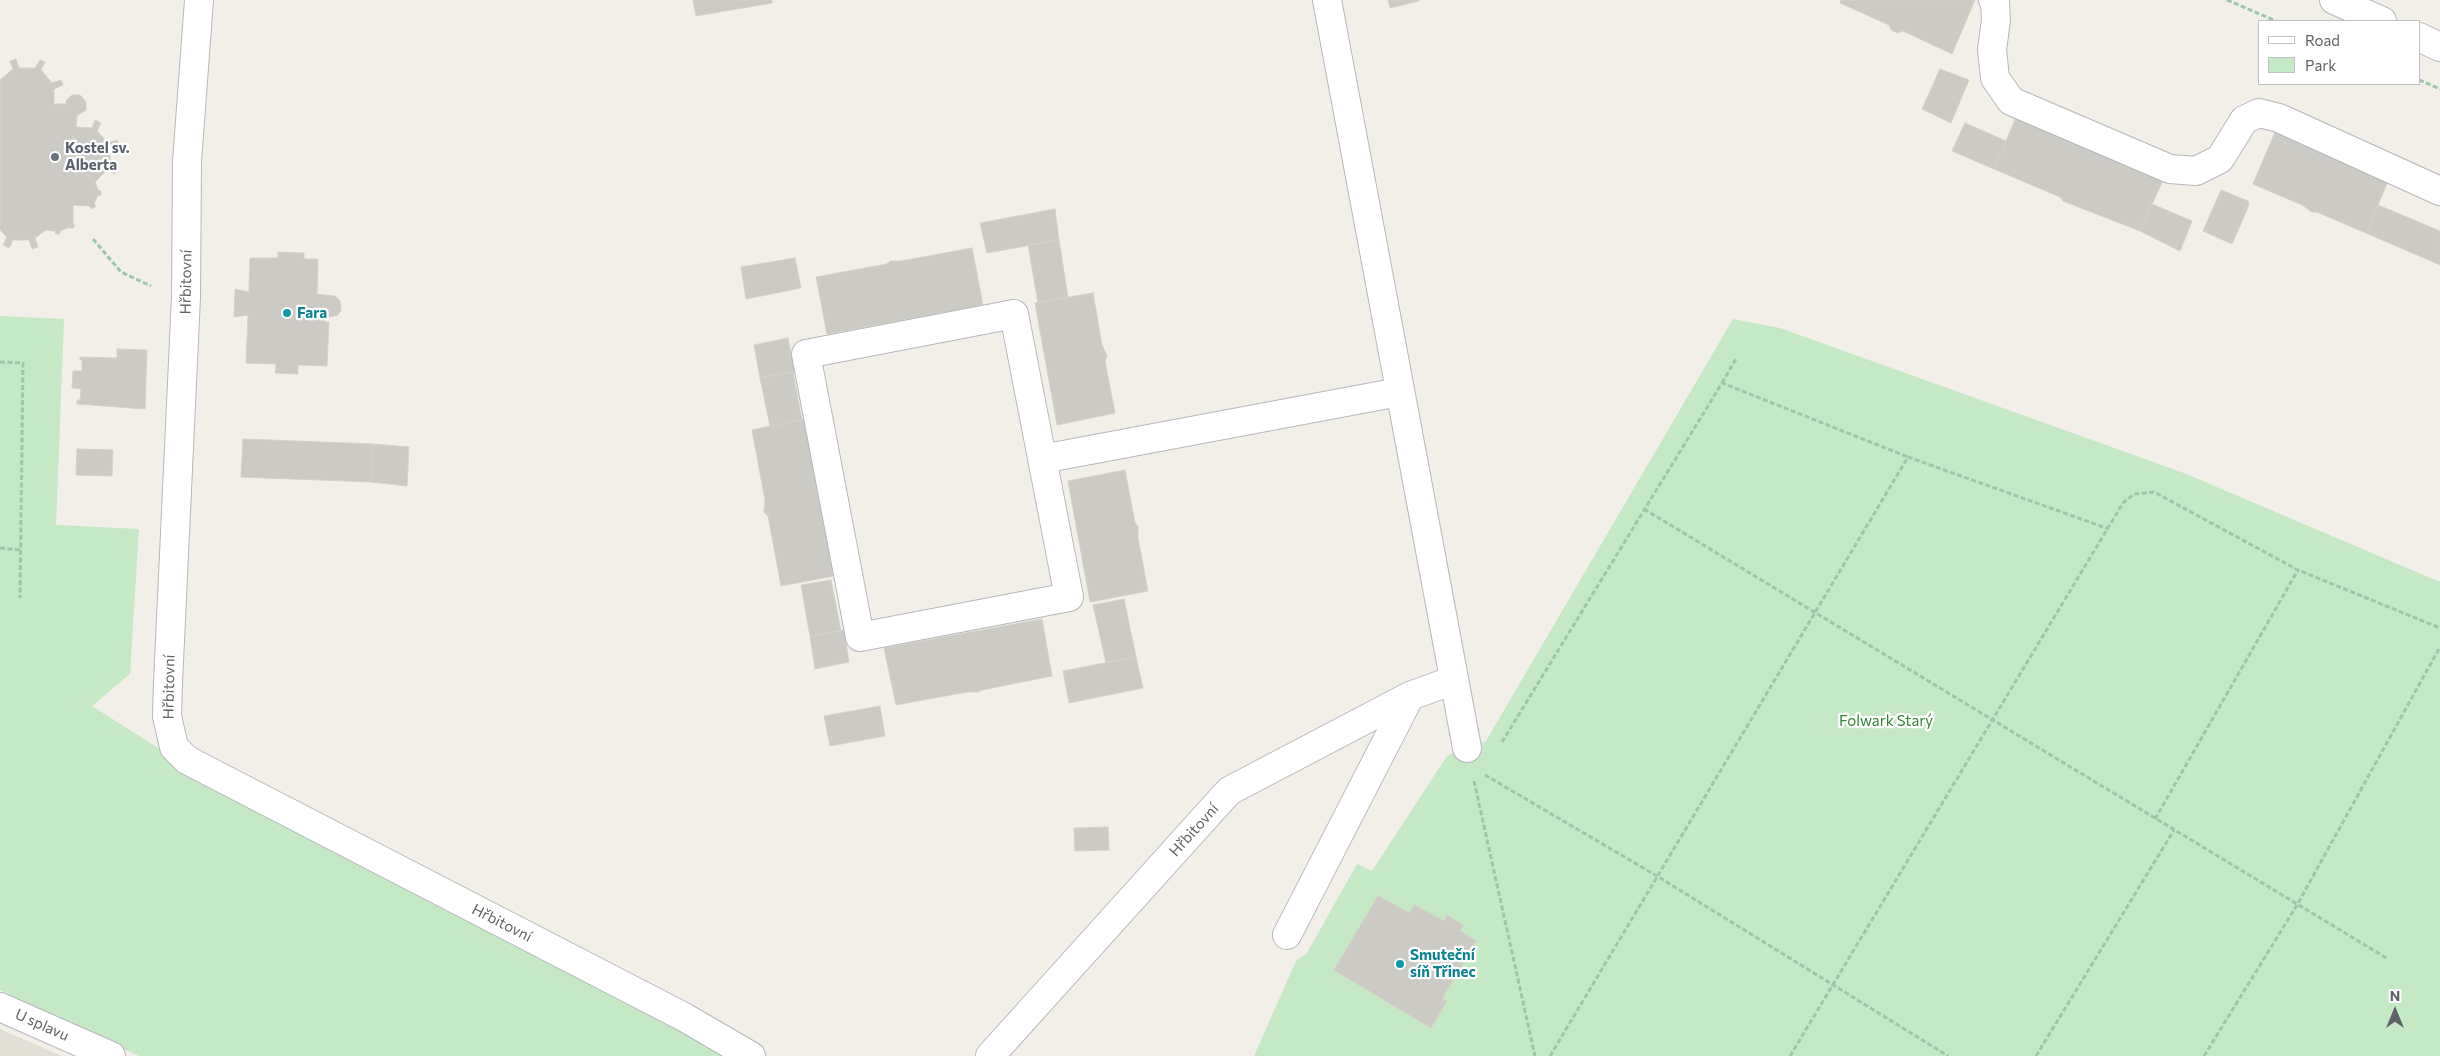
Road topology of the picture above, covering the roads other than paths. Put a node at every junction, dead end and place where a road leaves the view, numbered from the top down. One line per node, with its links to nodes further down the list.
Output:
1 (199, 0): 17 (street, Hřbitovní)
2 (1327, 0): 9 (street)
3 (1993, 0): 8 (street)
4 (2334, 0): 5 (street)
5 (2380, 20)
6 (2420, 37): 7 (street)
7 (2440, 46)
8 (2440, 191)
9 (1399, 392): 10 (street); 11 (street)
10 (1042, 459): 10 (street)
11 (1454, 680): 12 (street, Hřbitovní); 13 (street)
12 (1410, 696): 14 (street); 18 (street, Hřbitovní)
13 (1469, 757)
14 (1287, 935)
15 (0, 1007): 16 (street, U splavu)
16 (111, 1056)
17 (751, 1056)
18 (990, 1056)

